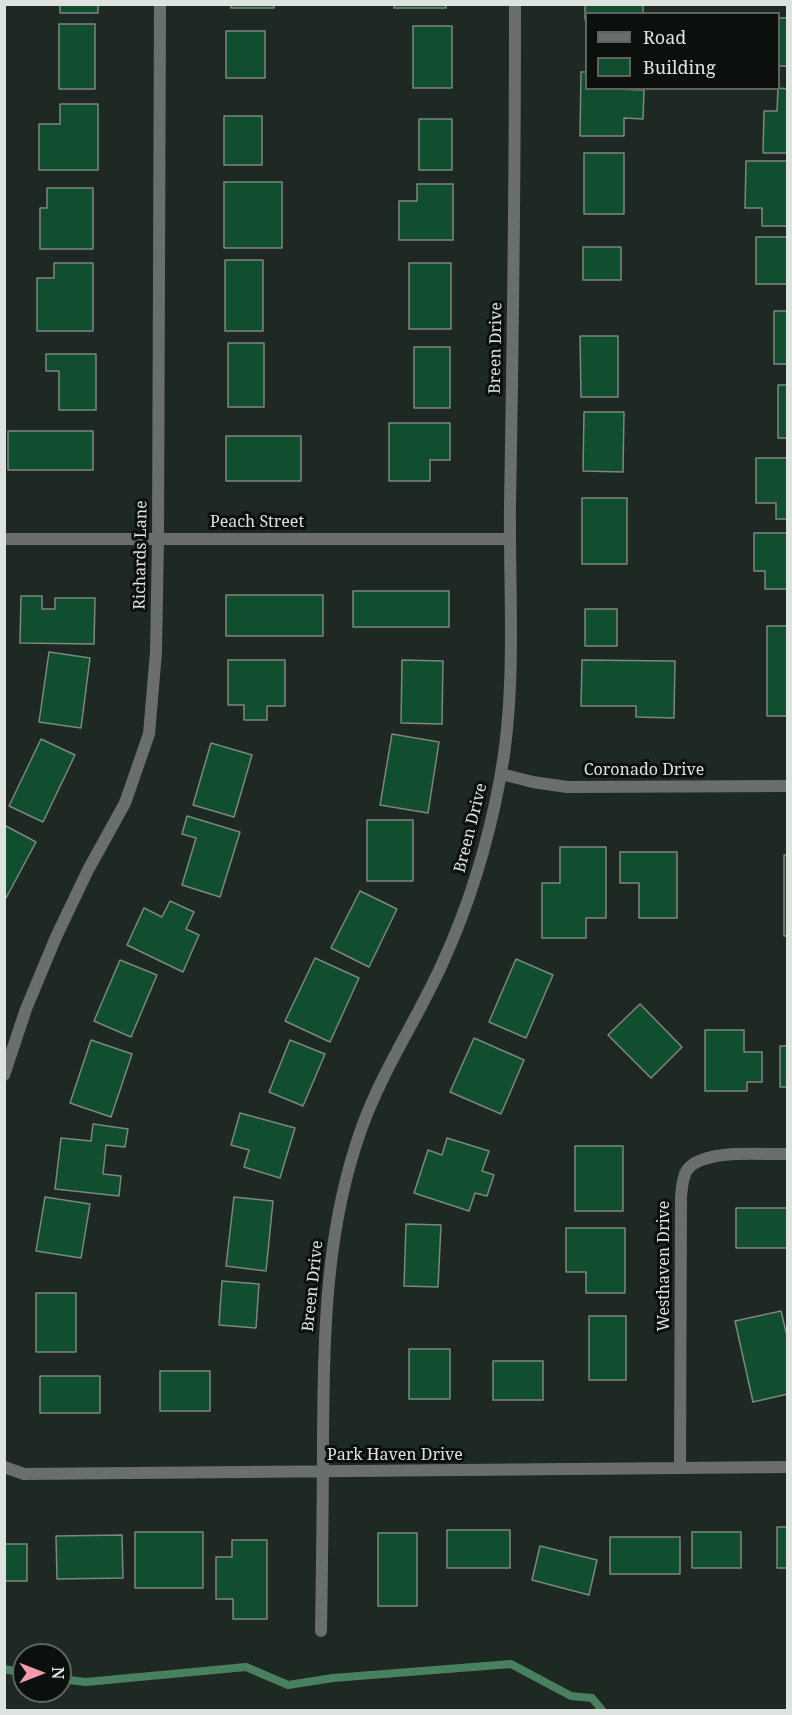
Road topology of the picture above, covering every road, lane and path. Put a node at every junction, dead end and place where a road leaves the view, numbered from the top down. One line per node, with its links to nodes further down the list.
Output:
1 (160, 4): 3 (street, Richards Lane)
2 (515, 4): 5 (street, Breen Drive)
3 (158, 538): 4 (street, Peach Street); 5 (street, Peach Street); 8 (street, Richards Lane)
4 (4, 539)
5 (510, 539): 6 (street, Breen Drive)
6 (501, 774): 7 (street, Coronado Drive); 13 (street, Breen Drive)
7 (788, 786)
8 (4, 1075)
9 (788, 1154): 12 (street, Westhaven Drive)
10 (4, 1467): 13 (street, Park Haven Drive)
11 (788, 1467): 12 (street, Park Haven Drive)
12 (680, 1468): 13 (street, Park Haven Drive)
13 (323, 1472): 14 (street, Breen Drive)
14 (321, 1631)

